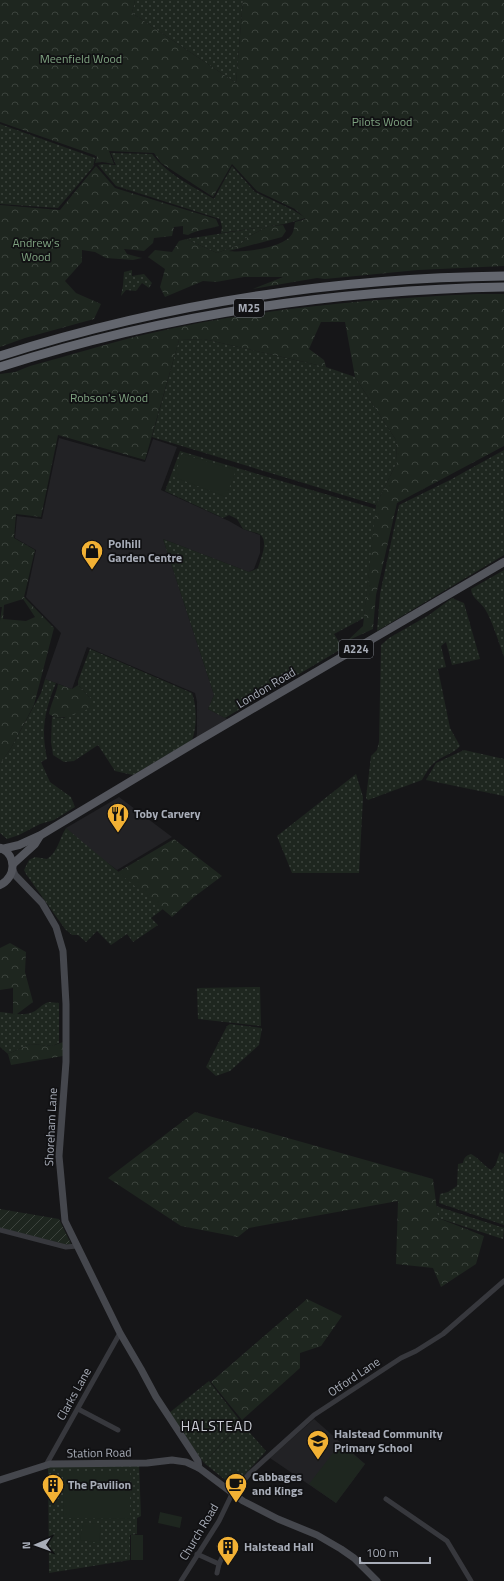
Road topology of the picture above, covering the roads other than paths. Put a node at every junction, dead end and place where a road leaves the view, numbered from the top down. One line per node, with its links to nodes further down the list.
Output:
1 (504, 276): 3 (highway, M25)
2 (504, 287): 4 (highway, M25)
3 (0, 356)
4 (0, 367)
5 (504, 562): 6 (main road, London Road / A224)
6 (41, 835): 7 (main road, London Road / A224); 8 (main road, London Road / A224)
7 (1, 848): 8 (main road)
8 (13, 867): 9 (main road, London Road); 10 (street, Shoreham Lane)
9 (2, 883): 10 (street)
10 (23, 884): 12 (street, Shoreham Lane)
11 (0, 1230): 12 (street)
12 (77, 1246): 14 (street, Shoreham Lane)
13 (504, 1281): 20 (street, Otford Lane)
14 (120, 1333): 15 (street, Clarks Lane); 18 (street, Shoreham Lane)
15 (78, 1409): 16 (street); 17 (street, Clarks Lane)
16 (118, 1430)
17 (46, 1465): 18 (street, Station Road); 19 (street, Station Road)
18 (199, 1468): 20 (street)
19 (0, 1480)
20 (232, 1494): 25 (street, Church Road); 29 (street)
21 (386, 1499): 22 (street)
22 (392, 1503): 23 (street); 30 (street)
23 (388, 1509)
24 (219, 1546): 26 (street)
25 (197, 1554): 26 (street); 28 (street, Church Road)
26 (219, 1564): 27 (street)
27 (217, 1573)
28 (182, 1581)
29 (377, 1581)
30 (471, 1581)

